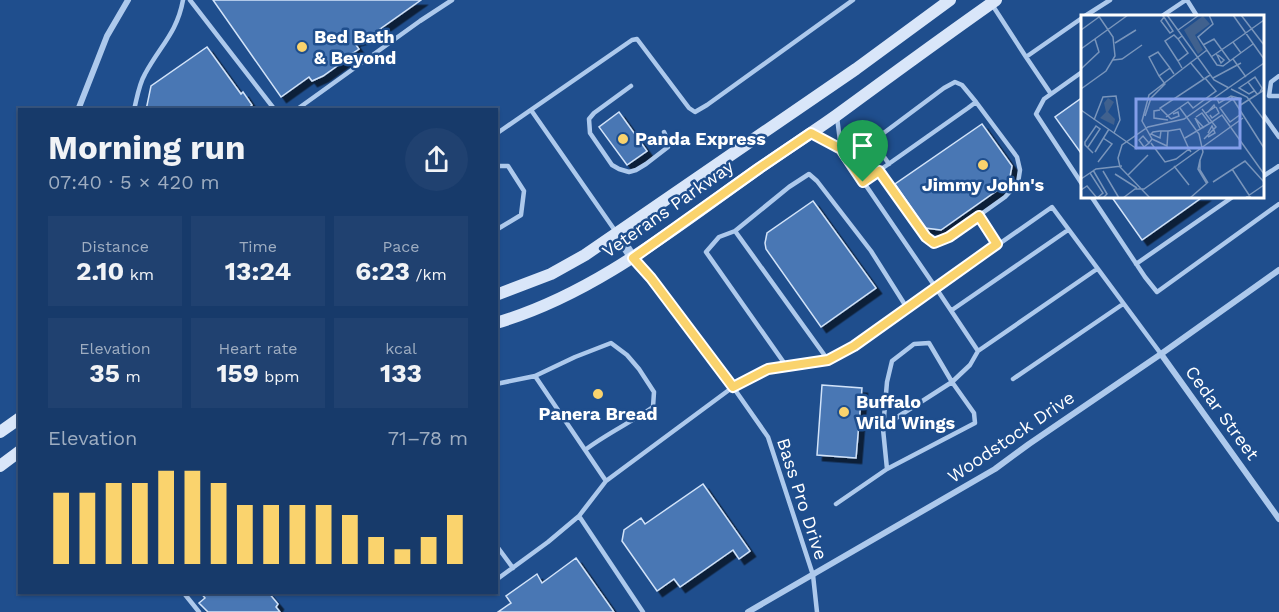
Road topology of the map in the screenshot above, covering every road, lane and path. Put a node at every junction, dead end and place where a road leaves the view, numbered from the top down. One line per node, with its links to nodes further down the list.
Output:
1 (128, 0): 23 (street)
2 (183, 0): 24 (lane)
3 (190, 0): 25 (lane)
4 (452, 0): 26 (lane)
5 (853, 0): 27 (lane)
6 (950, 0): 49 (main road, Veterans Parkway)
7 (1110, 0): 10 (lane)
8 (1187, 0): 11 (lane); 12 (lane)
9 (993, 2): 14 (lane); 29 (main road, Veterans Parkway)
10 (1087, 15)
11 (1164, 15)
12 (1196, 15)
13 (1081, 19): 14 (lane)
14 (1026, 57): 18 (lane)
15 (1081, 73): 18 (lane)
16 (1279, 76): 19 (lane)
17 (631, 86): 30 (lane)
18 (1051, 94): 40 (lane)
19 (1269, 96): 20 (lane); 21 (lane)
20 (1279, 96)
21 (1264, 99)
22 (976, 102): 35 (lane); 35 (lane); 45 (lane)
23 (79, 108)
24 (135, 108)
25 (273, 108)
26 (299, 108)
27 (531, 110): 31 (lane); 49 (lane)
28 (1264, 114): 33 (lane)
29 (837, 115): 32 (main road, Veterans Parkway); 34 (lane)
30 (664, 132)
31 (498, 133)
32 (811, 133): 34 (lane); 51 (main road, Veterans Parkway)
33 (1279, 137)
34 (841, 149): 41 (lane)
35 (889, 164): 38 (lane)
36 (498, 166): 46 (lane)
37 (1279, 166): 39 (lane)
38 (879, 171): 41 (lane); 45 (lane)
39 (1264, 176)
40 (1081, 181)
41 (863, 182): 55 (lane)
42 (1092, 198): 52 (lane)
43 (1231, 198): 52 (lane)
44 (1279, 204): 52 (lane)
45 (979, 216): 50 (lane)
46 (498, 229)
47 (1068, 230): 50 (lane); 53 (lane); 59 (lane)
48 (735, 231): 58 (lane); 63 (lane); 64 (lane)
49 (617, 234): 51 (street); 56 (main road, Veterans Parkway)
50 (997, 244): 55 (lane)
51 (633, 258): 60 (main road, Veterans Parkway); 69 (lane, Bass Pro Drive)
52 (1136, 264)
53 (1097, 269): 57 (lane); 61 (lane)
54 (1279, 270): 62 (street, Woodstock Drive)
55 (936, 288): 58 (lane); 59 (lane)
56 (498, 294)
57 (1123, 304): 62 (lane); 66 (lane)
58 (907, 308): 63 (lane)
59 (952, 310): 61 (lane)
60 (498, 322)
61 (978, 351): 67 (lane)
62 (1161, 354): 80 (street, Cedar Street); 83 (street, Woodstock Drive)
63 (828, 360): 64 (lane)
64 (787, 367): 69 (lane)
65 (535, 376): 68 (lane); 73 (lane); 73 (lane)
66 (1013, 379)
67 (952, 382): 71 (lane); 71 (lane); 76 (lane)
68 (498, 384)
69 (733, 387): 77 (lane); 83 (lane, Bass Pro Drive)
70 (18, 419): 72 (main road)
71 (883, 429): 76 (lane)
72 (0, 432)
73 (585, 450): 77 (lane)
74 (18, 452): 75 (main road)
75 (0, 466)
76 (887, 469): 78 (lane)
77 (606, 481): 79 (lane)
78 (836, 504)
79 (579, 516): 82 (lane); 87 (lane)
80 (1279, 519)
81 (498, 548): 82 (lane)
82 (513, 568): 84 (lane)
83 (813, 575): 88 (street, Woodstock Drive); 89 (lane, Bass Pro Drive)
84 (498, 579)
85 (185, 594): 86 (lane)
86 (199, 612)
87 (644, 612)
88 (748, 612)
89 (817, 612)

